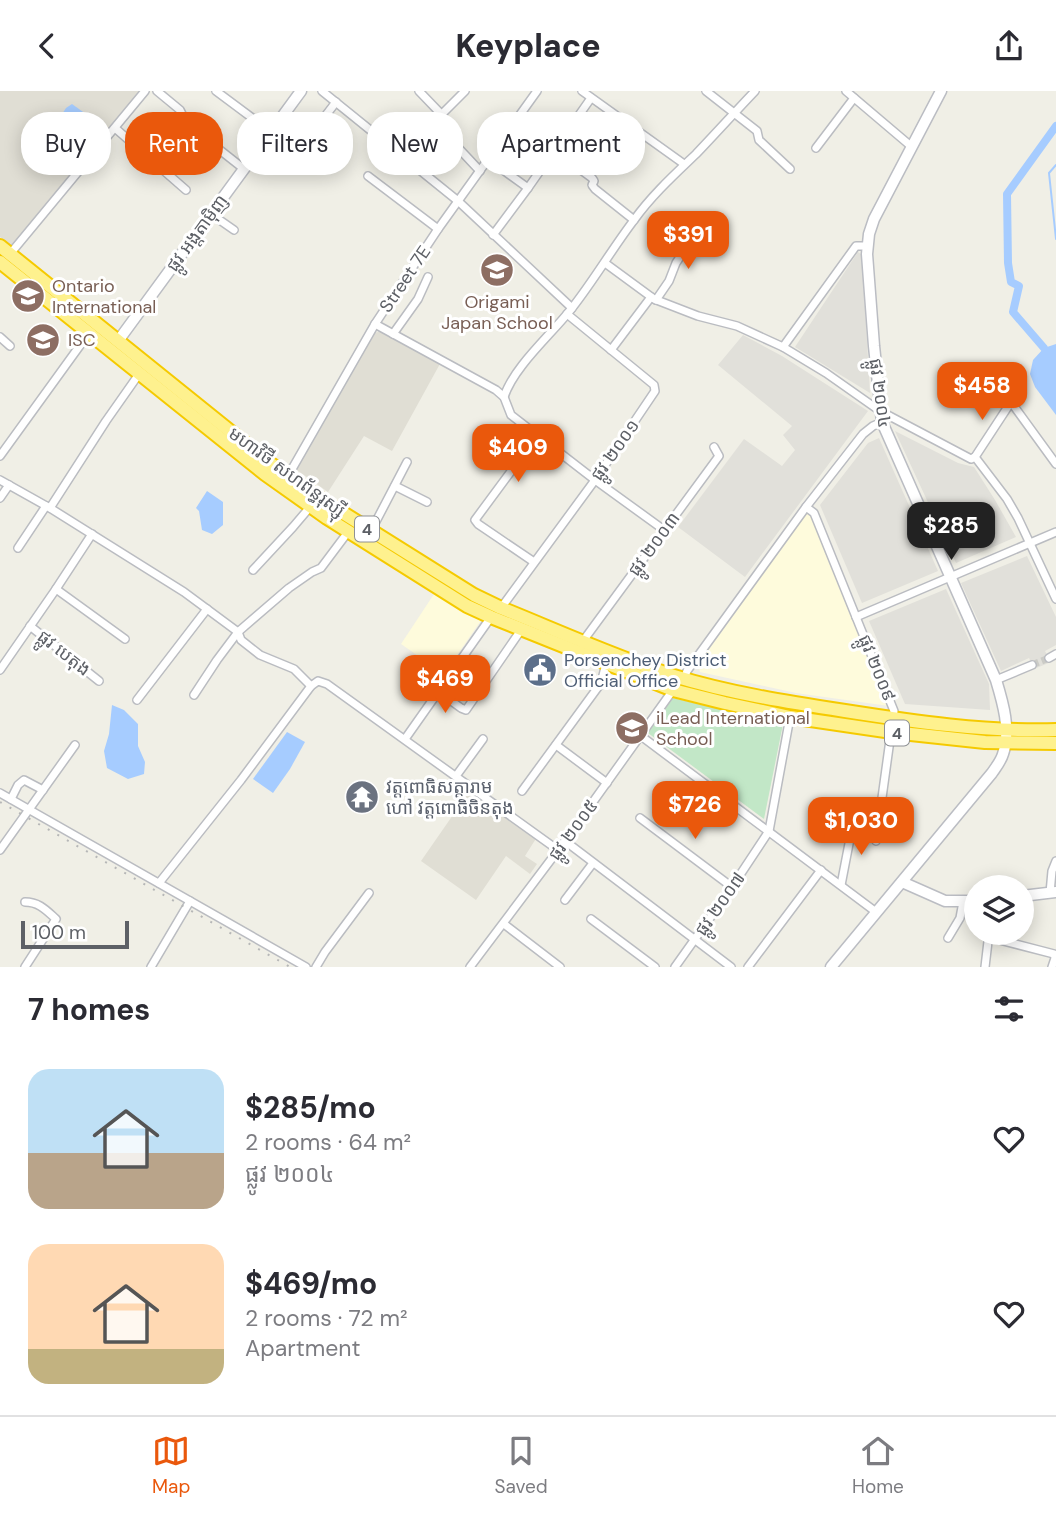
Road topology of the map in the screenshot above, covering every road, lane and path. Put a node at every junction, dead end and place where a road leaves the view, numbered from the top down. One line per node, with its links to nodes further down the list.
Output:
1 (145, 91): 25 (street)
2 (157, 91): 29 (street)
3 (216, 91): 17 (street)
4 (301, 91): 18 (main road, ផ្លូវ អង្តតាម៉ិញ)
5 (322, 91): 16 (street)
6 (419, 91): 20 (street)
7 (466, 91): 21 (street)
8 (537, 91): 22 (street, Street 7E)
9 (582, 91): 14 (street)
10 (706, 91): 24 (street)
11 (755, 91): 24 (street)
12 (846, 91): 15 (street)
13 (941, 91): 26 (main road, ផ្លូវ ២០០៤)
14 (591, 98): 23 (street); 30 (street)
15 (853, 98): 26 (street); 27 (street)
16 (336, 102): 19 (street); 41 (street)
17 (244, 112)
18 (286, 112)
19 (328, 112)
20 (440, 112)
21 (444, 112)
22 (522, 112)
23 (581, 112)
24 (735, 113): 30 (street); 32 (street)
25 (115, 128): 40 (street); 49 (street)
26 (912, 147): 48 (main road, ផ្លូវ ២០០៤)
27 (816, 148)
28 (463, 153): 31 (street)
29 (237, 164)
30 (684, 165): 43 (street)
31 (477, 168)
32 (790, 169)
33 (240, 175): 42 (main road, ផ្លូវ អង្តតាម៉ិញ)
34 (477, 175): 41 (street, Street 7E)
35 (510, 175): 39 (street)
36 (537, 175): 39 (street)
37 (588, 175): 43 (street)
38 (368, 176): 45 (street)
39 (528, 188): 47 (street)
40 (186, 190)
41 (458, 201): 45 (street, Street 7E); 47 (street)
42 (211, 214): 46 (street); 58 (main road, ផ្លូវ អង្តតាម៉ិញ)
43 (634, 220): 50 (street)
44 (699, 227): 52 (street)
45 (438, 229): 54 (street, Street 7E)
46 (234, 230)
47 (493, 235): 53 (street)
48 (867, 246): 60 (street); 65 (main road, ផ្លូវ ២០០៤)
49 (3, 259): 55 (highway, មហាវិថី សហព័ន្ធរុស្ស៊ី / 4); 58 (highway, មហាវិថី សហព័ន្ធរុស្ស៊ី / 4)
50 (605, 263): 52 (street); 53 (street)
51 (428, 277): 56 (street)
52 (654, 298): 60 (street); 61 (street)
53 (570, 311): 61 (street); 63 (street)
54 (375, 324): 56 (street); 73 (street, Street 7E)
55 (89, 333): 62 (highway, មហាវិថី សហព័ន្ធរុស្ស៊ី / 4); 69 (street)
56 (393, 334): 63 (street)
57 (0, 337): 59 (street)
58 (118, 341): 64 (highway, មហាវិថី សហព័ន្ធរុស្ស៊ី / 4)
59 (10, 346)
60 (783, 348): 65 (street)
61 (611, 350): 74 (street, ផ្លូវ ២០០១)
62 (139, 373): 64 (highway, មហាវិថី សហព័ន្ធរុស្ស៊ី / 4); 80 (street)
63 (503, 397): 67 (street)
64 (187, 404): 73 (highway, មហាវិថី សហព័ន្ធរុស្ស៊ី / 4); 81 (highway, មហាវិថី សហព័ន្ធរុស្ស៊ី / 4)
65 (880, 411): 66 (main road, ផ្លូវ ២០០៤); 70 (street)
66 (882, 422): 82 (street); 93 (main road, ផ្លូវ ២០០៤)
67 (537, 436): 74 (street); 91 (street)
68 (714, 447): 84 (street, ផ្លូវ ២០០៣)
69 (0, 456)
70 (975, 457): 72 (street); 89 (street)
71 (408, 462): 77 (street)
72 (1056, 464)
73 (288, 476): 83 (highway, មហាវិថី សហព័ន្ធរុស្ស៊ី / 4)
74 (595, 479): 84 (street); 91 (street, ផ្លូវ ២០០១)
75 (0, 480): 76 (street)
76 (9, 485): 78 (street); 80 (street)
77 (395, 486): 79 (street); 85 (street)
78 (0, 498)
79 (427, 502)
80 (48, 507): 88 (street); 90 (street)
81 (310, 507): 83 (highway, មហាវិថី សហព័ន្ធរុស្ស៊ី / 4); 92 (street)
82 (806, 507): 98 (street, ផ្លូវ ២០០៩); 107 (street)
83 (330, 513): 85 (highway, មហាវិថី សហព័ន្ធរុស្ស៊ី / 4); 86 (highway, មហាវិថី សហព័ន្ធរុស្ស៊ី / 4)
84 (664, 530): 103 (street, ផ្លូវ ២០០៣)
85 (371, 531): 97 (highway, មហាវិថី សហព័ន្ធរុស្ស៊ី / 4)
86 (348, 532): 97 (highway, មហាវិថី សហព័ន្ធរុស្ស៊ី / 4); 101 (street)
87 (1056, 532): 89 (street)
88 (92, 534): 94 (street); 96 (street)
89 (1029, 542): 93 (street); 95 (street)
90 (19, 548)
91 (534, 562): 97 (street, ផ្លូវ ២០០១)
92 (253, 571)
93 (950, 578): 98 (street); 108 (main road, ផ្លូវ ២០០៤)
94 (56, 589): 99 (street); 102 (street)
95 (1056, 599)
96 (207, 609): 101 (street); 114 (street)
97 (496, 613): 100 (highway, មហាវិថី សហព័ន្ធរុស្ស៊ី / 4); 103 (highway, មហាវិថី សហព័ន្ធរុស្ស៊ី / 4); 112 (street, ផ្លូវ ២០០១)
98 (856, 617): 116 (street, ផ្លូវ ២០០៩)
99 (30, 626): 106 (street); 109 (street, ផ្លូវ បេតុង)
100 (521, 630): 104 (highway, មហាវិថី សហព័ន្ធរុស្ស៊ី / 4); 112 (street)
101 (237, 632): 110 (street); 113 (street)
102 (125, 639)
103 (583, 641): 107 (highway, មហាវិថី សហព័ន្ធរុស្ស៊ី / 4)
104 (606, 664): 111 (highway, មហាវិថី សហព័ន្ធរុស្ស៊ី / 4); 124 (street)
105 (1032, 665): 108 (street)
106 (0, 670)
107 (684, 679): 116 (highway, មហាវិថី សហព័ន្ធរុស្ស៊ី / 4)
108 (996, 680): 119 (main road, ផ្លូវ ២០០៤)
109 (99, 681)
110 (311, 686): 120 (street); 143 (street)
111 (673, 690): 115 (highway, មហាវិថី សហព័ន្ធរុស្ស៊ី / 4); 118 (street, ផ្លូវ ២០០៥)
112 (439, 692): 120 (street, ផ្លូវ ២០០១)
113 (194, 695)
114 (137, 700)
115 (790, 717): 116 (highway, មហាវិថី សហព័ន្ធរុស្ស៊ី / 4); 134 (street, ផ្លូវ ២០០៧)
116 (892, 725): 119 (highway, មហាវិថី សហព័ន្ធរុស្ស៊ី / 4); 136 (street, ផ្លូវ ២០០៩)
117 (1056, 730): 119 (highway, មហាវិថី សហព័ន្ធរុស្ស៊ី / 4)
118 (641, 736): 126 (street, ផ្លូវ ២០០៥); 134 (street)
119 (1005, 736): 122 (highway, មហាវិថី សហព័ន្ធរុស្ស៊ី / 4); 142 (main road)
120 (405, 739): 125 (street)
121 (483, 739): 125 (street)
122 (1056, 743)
123 (75, 745): 127 (street)
124 (556, 745): 126 (street); 128 (street)
125 (456, 776): 138 (street)
126 (607, 783): 135 (street, ផ្លូវ ២០០៥)
127 (43, 790): 130 (street); 131 (street)
128 (522, 791)
129 (0, 793): 130 (street)
130 (11, 799): 131 (street)
131 (29, 809): 137 (street); 143 (street)
132 (640, 818): 145 (street)
133 (852, 824): 144 (street)
134 (769, 831): 141 (street); 145 (street, ផ្លូវ ២០០៧)
135 (565, 841): 138 (street, ផ្លូវ ២០០៥); 140 (street)
136 (876, 841)
137 (0, 850)
138 (558, 850): 155 (street, ផ្លូវ ២០០៥)
139 (1056, 861): 147 (street)
140 (593, 863): 149 (street); 157 (street)
141 (821, 870): 144 (street); 169 (street)
142 (902, 882): 152 (main road); 153 (main road)
143 (159, 883): 150 (street)
144 (841, 885): 153 (street)
145 (732, 887): 157 (street, ផ្លូវ ២០០៧)
146 (369, 893): 163 (street)
147 (1053, 893): 148 (main road)
148 (1034, 895)
149 (565, 900)
150 (190, 901): 161 (street); 162 (street)
151 (25, 902): 160 (street)
152 (963, 902): 156 (street)
153 (876, 912): 170 (main road)
154 (591, 919): 166 (street)
155 (503, 924): 164 (street, ផ្លូវ ២០០៥); 165 (street)
156 (948, 938)
157 (695, 940): 167 (street, ផ្លូវ ២០០៧); 168 (street)
158 (988, 945): 171 (street)
159 (1023, 945): 172 (street)
160 (25, 967)
161 (151, 967)
162 (306, 967)
163 (316, 967)
164 (470, 967)
165 (560, 967)
166 (655, 967)
167 (675, 967)
168 (731, 967)
169 (748, 967)
170 (831, 967)
171 (985, 967)
172 (1052, 967)

